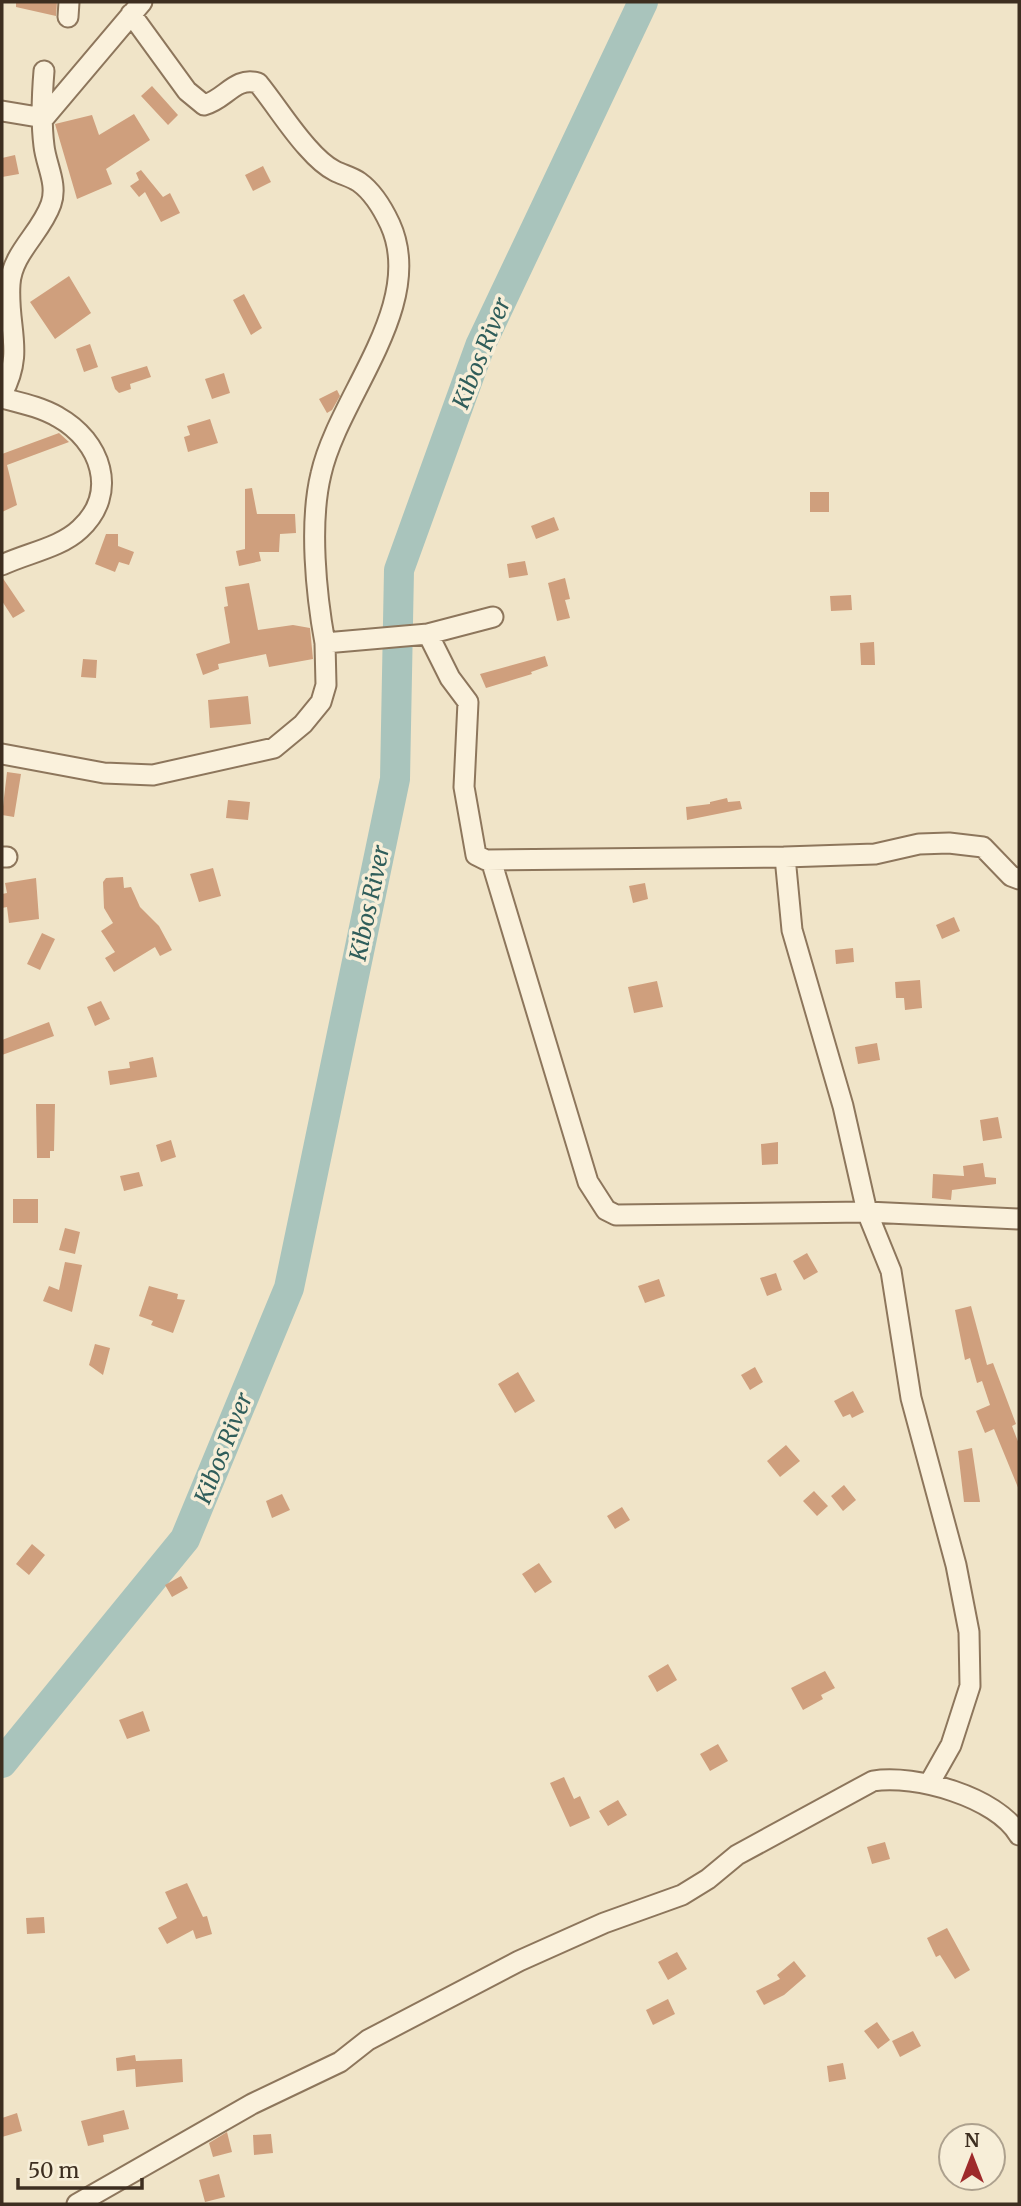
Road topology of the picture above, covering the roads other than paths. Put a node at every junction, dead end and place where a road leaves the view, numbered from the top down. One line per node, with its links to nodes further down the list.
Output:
1 (136, 7): 4 (street); 9 (street)
2 (44, 71): 4 (street)
3 (2, 111): 4 (street)
4 (44, 118): 5 (street)
5 (2, 396): 6 (street)
6 (2, 565)
7 (493, 617): 8 (street)
8 (421, 635): 9 (street); 12 (street)
9 (325, 643): 10 (street)
10 (2, 754)
11 (785, 857): 12 (street); 13 (street); 14 (street)
12 (491, 860): 14 (street)
13 (1019, 879)
14 (867, 1212): 15 (street); 16 (street)
15 (1019, 1219)
16 (929, 1784): 17 (street); 18 (street)
17 (1019, 1835)
18 (83, 2203)

